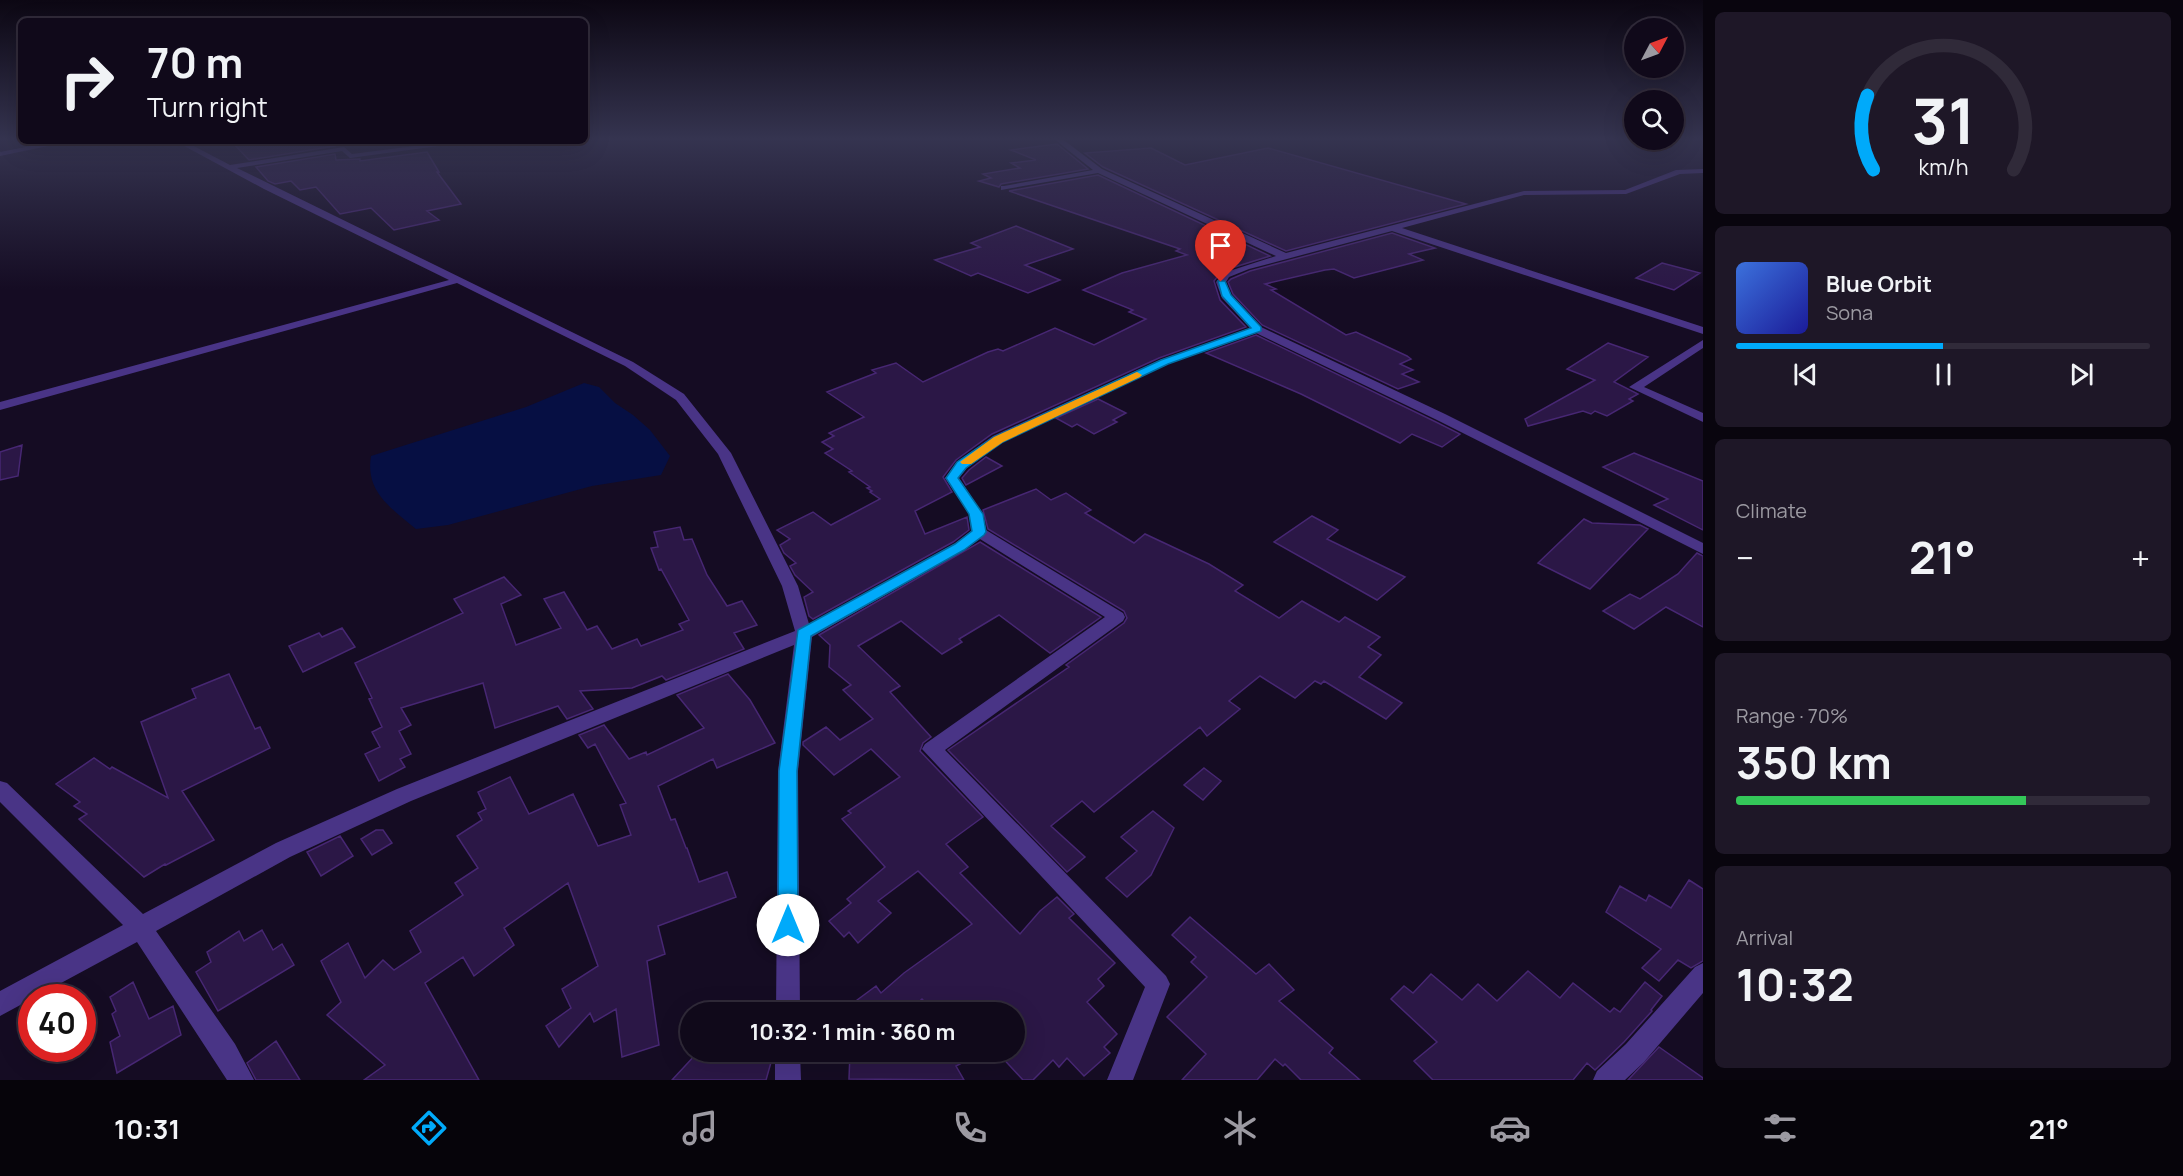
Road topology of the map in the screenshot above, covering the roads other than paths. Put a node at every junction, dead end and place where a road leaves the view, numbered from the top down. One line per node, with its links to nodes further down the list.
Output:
1 (273, 188): 6 (street)
2 (1137, 188): 5 (street)
3 (1636, 188): 4 (street)
4 (1393, 228): 5 (street); 8 (street)
5 (1286, 257): 7 (street)
6 (458, 280): 10 (street); 14 (street)
7 (1257, 329): 12 (street); 13 (street)
8 (1703, 332)
9 (1703, 343): 11 (street)
10 (0, 406)
11 (1703, 418)
12 (979, 532): 14 (street); 23 (street)
13 (1701, 546)
14 (804, 634): 16 (street); 18 (street)
15 (0, 789): 16 (street)
16 (140, 927): 19 (street); 21 (street)
17 (1703, 975): 24 (street)
18 (788, 1002)
19 (0, 1004)
20 (788, 1062): 22 (street)
21 (241, 1080)
22 (788, 1080)
23 (1120, 1080)
24 (1606, 1080)

